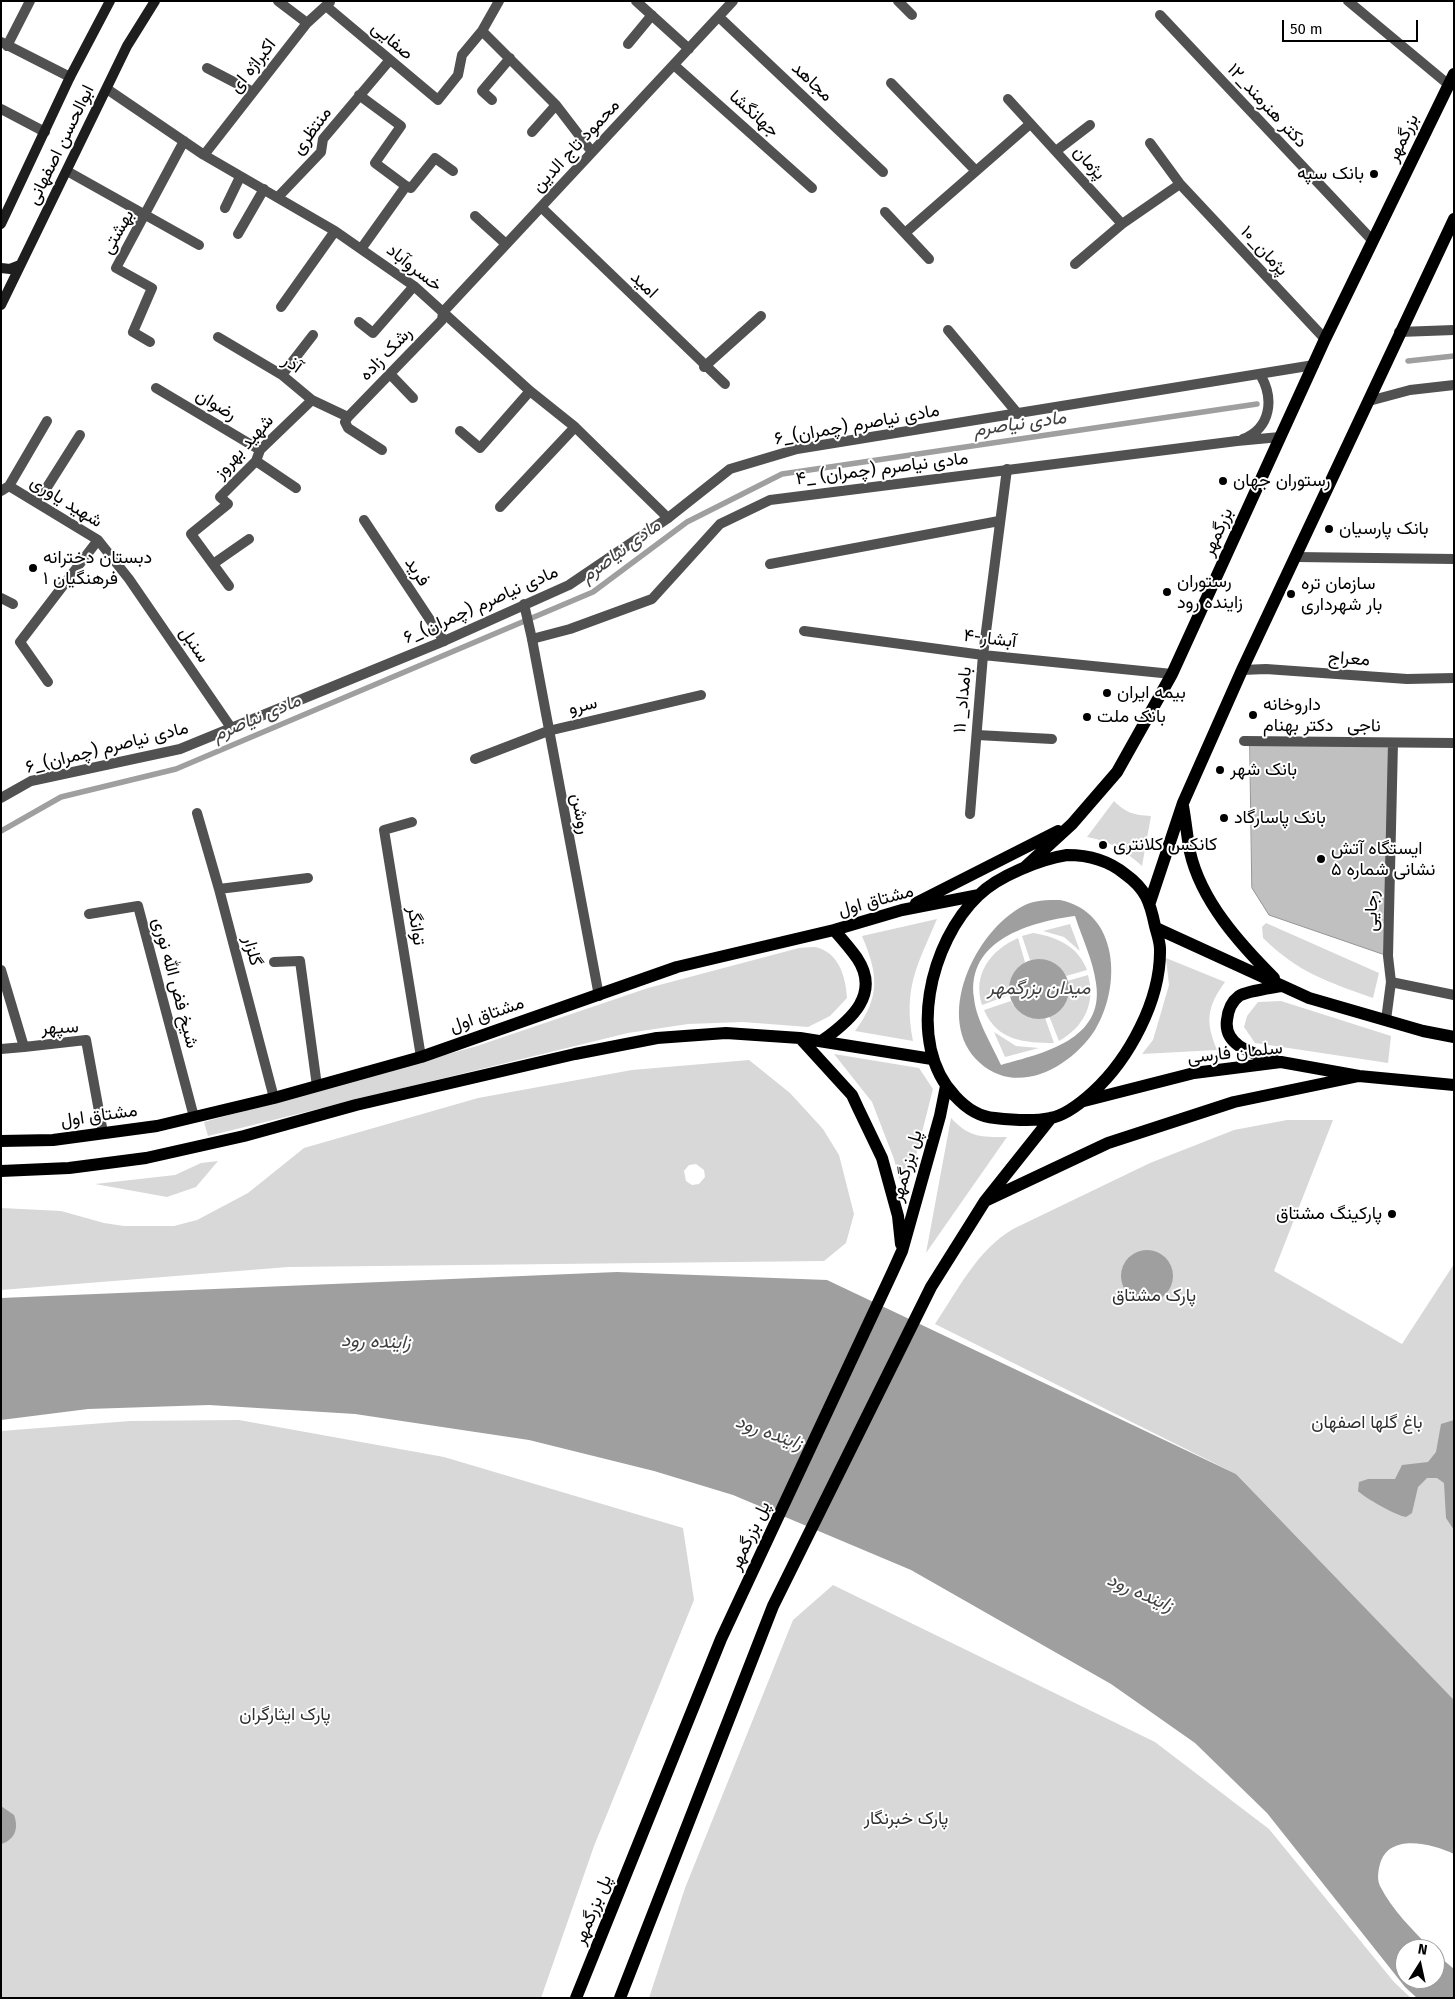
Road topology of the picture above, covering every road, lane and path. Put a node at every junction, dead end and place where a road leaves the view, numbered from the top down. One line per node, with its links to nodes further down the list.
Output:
1 (30, 1): 17 (street)
2 (110, 1): 24 (main road, ابوالحسن اصفهانی)
3 (155, 1): 27 (main road, ابوالحسن اصفهانی)
4 (278, 1): 15 (street)
5 (499, 1): 16 (street)
6 (636, 1): 11 (street)
7 (734, 1): 14 (street, محمود تاج الدین)
8 (898, 1): 12 (street)
9 (1348, 1): 25 (street)
10 (328, 4): 15 (street, اکبراژه ای); 21 (street, صفایی)
11 (652, 15): 18 (street); 19 (street)
12 (912, 15)
13 (1160, 15): 64 (street, ۱۲_دکتر هنرمند)
14 (719, 17): 19 (street, محمود تاج الدین); 46 (street, مجاهد)
15 (307, 23): 28 (street, اکبراژه ای)
16 (482, 31): 20 (street); 21 (street, صفایی)
17 (4, 44): 24 (street)
18 (628, 44)
19 (689, 49): 22 (street, محمود تاج الدین)
20 (510, 58): 31 (street); 32 (street)
21 (389, 61): 29 (street, منتظری)
22 (674, 65): 41 (street, محمود تاج الدین); 50 (street, جهانگشا)
23 (207, 68): 28 (street)
24 (70, 77): 36 (main road, ابوالحسن اصفهانی)
25 (1451, 79): 64 (main road, بزرگمهر)
26 (891, 83): 45 (street)
27 (106, 89): 38 (street, خسروآباد); 43 (main road, ابوالحسن اصفهانی)
28 (253, 92): 42 (street, اکبراژه ای)
29 (359, 95): 49 (street); 52 (street, منتظری)
30 (1008, 99): 34 (street, پژمان)
31 (492, 100)
32 (556, 105): 37 (street); 41 (street)
33 (1, 109): 36 (street)
34 (1030, 124): 40 (street, پژمان); 45 (street)
35 (1090, 125): 40 (street)
36 (45, 132): 59 (main road, ابوالحسن اصفهانی)
37 (532, 132)
38 (184, 142): 42 (street, خسروآباد); 56 (street, بهشتی)
39 (1150, 143): 48 (street, ۱۰_پژمان)
40 (1056, 151): 60 (street, پژمان)
41 (592, 152): 53 (street, محمود تاج الدین)
42 (204, 155): 47 (street, خسروآباد)
43 (67, 171): 56 (street); 70 (main road, ابوالحسن اصفهانی)
44 (452, 171): 49 (street)
45 (976, 171): 62 (street)
46 (883, 172)
47 (240, 177): 51 (street, خسروآباد); 54 (street)
48 (1180, 184): 60 (street); 83 (street, ۱۰_پژمان)
49 (406, 186): 67 (street)
50 (812, 188)
51 (264, 189): 52 (street, خسروآباد); 63 (street)
52 (278, 197): 61 (street, خسروآباد)
53 (541, 207): 65 (street, محمود تاج الدین); 85 (street, امید)
54 (225, 208)
55 (885, 212): 62 (street)
56 (146, 216): 66 (street); 84 (street, بهشتی)
57 (475, 216): 65 (street)
58 (1454, 219): 80 (main road)
59 (1, 224)
60 (1122, 224): 69 (street)
61 (335, 231): 67 (street, خسروآباد); 74 (street)
62 (905, 233): 68 (street)
63 (238, 234)
64 (1372, 240): 83 (main road, بزرگمهر)
65 (506, 244): 75 (street, محمود تاج الدین)
66 (199, 246)
67 (361, 249): 72 (street, خسروآباد)
68 (930, 259)
69 (1075, 264)
70 (20, 265): 71 (main road); 73 (main road, ابوالحسن اصفهانی)
71 (1, 268)
72 (414, 286): 75 (street, خسروآباد); 77 (street)
73 (1, 305)
74 (281, 307)
75 (443, 312): 87 (street, رشک زاده); 93 (street, خسروآباد)
76 (761, 316): 85 (street)
77 (359, 322)
78 (948, 330): 97 (street)
79 (1454, 330): 80 (street)
80 (1400, 332): 96 (main road)
81 (313, 335): 88 (street)
82 (218, 337): 88 (street, آذر)
83 (1325, 340): 86 (main road, بزرگمهر)
84 (150, 342)
85 (704, 366): 90 (street, امید)
86 (1314, 366): 89 (street, ۶_مادی نیاصرم (چمران)); 103 (main road, بزرگمهر)
87 (390, 374): 94 (street); 98 (street, رشک زاده)
88 (282, 375): 95 (street, آذر)
89 (1262, 376): 97 (street, ۶_مادی نیاصرم (چمران)); 104 (street)
90 (725, 384)
91 (1454, 385): 96 (street)
92 (156, 388): 105 (street, رضوان)
93 (530, 391): 100 (street, خسروآباد); 101 (street)
94 (413, 398)
95 (312, 400): 98 (street, آذر); 105 (street, شهید بهروز)
96 (1369, 401): 118 (main road)
97 (1018, 414): 113 (street, ۶_مادی نیاصرم (چمران))
98 (348, 417): 106 (street)
99 (47, 422): 110 (street)
100 (575, 427): 112 (street); 113 (street, خسروآباد)
101 (460, 431)
102 (80, 435): 111 (street)
103 (1280, 437): 104 (street, ۴_ مادی نیاصرم (چمران)); 132 (main road, بزرگمهر)
104 (1237, 441): 108 (street, ۴_ مادی نیاصرم (چمران))
105 (260, 450): 107 (street, شهید بهروز)
106 (382, 450)
107 (256, 461): 109 (street); 120 (street, شهید بهروز)
108 (1007, 469): 115 (street, ۱۱ _بامداد); 128 (street, ۴_ مادی نیاصرم (چمران))
109 (296, 488)
110 (5, 489): 111 (street, شهید یاوری)
111 (37, 503): 117 (street, شهید یاوری)
112 (500, 507)
113 (668, 518): 126 (street, ۶_مادی نیاصرم (چمران))
114 (364, 520): 129 (street, فرید)
115 (999, 521): 121 (street); 130 (street, ۱۱ _بامداد)
116 (249, 539): 120 (street)
117 (98, 540): 122 (street, شهید یاوری); 134 (street)
118 (1296, 557): 119 (street); 131 (main road)
119 (1454, 559)
120 (213, 564): 123 (street)
121 (770, 564)
122 (129, 579): 136 (street, سنبل)
123 (229, 586)
124 (1, 598): 125 (street)
125 (12, 604)
126 (524, 604): 128 (street, روشن); 129 (street, ۶_مادی نیاصرم (چمران))
127 (804, 631): 130 (street, ۴-آبشار)
128 (532, 639): 137 (street, روشن)
129 (444, 641): 136 (street, ۶_مادی نیاصرم (چمران))
130 (983, 655): 132 (street, ۴-آبشار); 138 (street, ۱۱ _بامداد)
131 (1242, 670): 133 (street, معراج); 145 (main road)
132 (1172, 674): 149 (main road, بزرگمهر)
133 (1454, 678)
134 (48, 682)
135 (700, 695): 137 (street, سرو)
136 (232, 729): 144 (street, ۶_مادی نیاصرم (چمران))
137 (548, 731): 143 (street, سرو); 164 (street, روشن)
138 (976, 736): 139 (street); 147 (street, ۱۱ _بامداد)
139 (1052, 739)
140 (1244, 741): 141 (street, ناجی)
141 (1393, 743): 142 (street, ناجی); 161 (street, رجایی)
142 (1454, 743)
143 (475, 759)
144 (1, 798)
145 (1183, 803): 154 (main road); 162 (main road)
146 (197, 813): 152 (street, گلزار)
147 (970, 814)
148 (412, 822): 171 (street, توانگر)
149 (1072, 824): 150 (main road, بزرگمهر); 155 (main road)
150 (1024, 868): 153 (main road); 154 (main road)
151 (308, 878): 152 (street)
152 (220, 890): 178 (street, گلزار)
153 (979, 895): 155 (main road, مشتاق اول); 172 (main road)
154 (1150, 902): 157 (main road)
155 (902, 910): 158 (main road, مشتاق اول)
156 (88, 914): 180 (street, شیخ فض الله نوری)
157 (1156, 928): 162 (main road); 179 (main road)
158 (834, 930): 164 (main road, مشتاق اول); 168 (main road)
159 (274, 962): 176 (street)
160 (1, 970): 169 (street, سپهر)
161 (1390, 982): 163 (street); 165 (street, رجایی)
162 (1281, 986): 165 (main road); 173 (main road)
163 (1454, 995)
164 (599, 996): 171 (main road, مشتاق اول)
165 (1386, 1020): 166 (main road)
166 (1454, 1037)
167 (800, 1038): 168 (main road); 184 (main road); 186 (main road)
168 (823, 1040): 172 (main road)
169 (24, 1047): 170 (street); 182 (street, سپهر)
170 (1, 1049)
171 (421, 1057): 176 (main road, مشتاق اول)
172 (932, 1059): 177 (main road)
173 (1280, 1062): 174 (main road, سلمان فارسی); 179 (main road, سلمان فارسی)
174 (1359, 1076): 175 (main road, سلمان فارسی); 185 (main road)
175 (1454, 1085)
176 (317, 1086): 178 (main road, مشتاق اول)
177 (946, 1086): 181 (main road); 186 (main road, پل بزرگمهر)
178 (274, 1098): 180 (main road, مشتاق اول)
179 (1082, 1101): 181 (main road)
180 (194, 1117): 182 (main road, مشتاق اول)
181 (1051, 1118): 185 (main road)
182 (103, 1133): 183 (main road, مشتاق اول)
183 (1, 1141)
184 (1, 1171)
185 (985, 1201): 188 (main road)
186 (902, 1250): 187 (main road, پل بزرگمهر)
187 (576, 1998)
188 (620, 1998)

